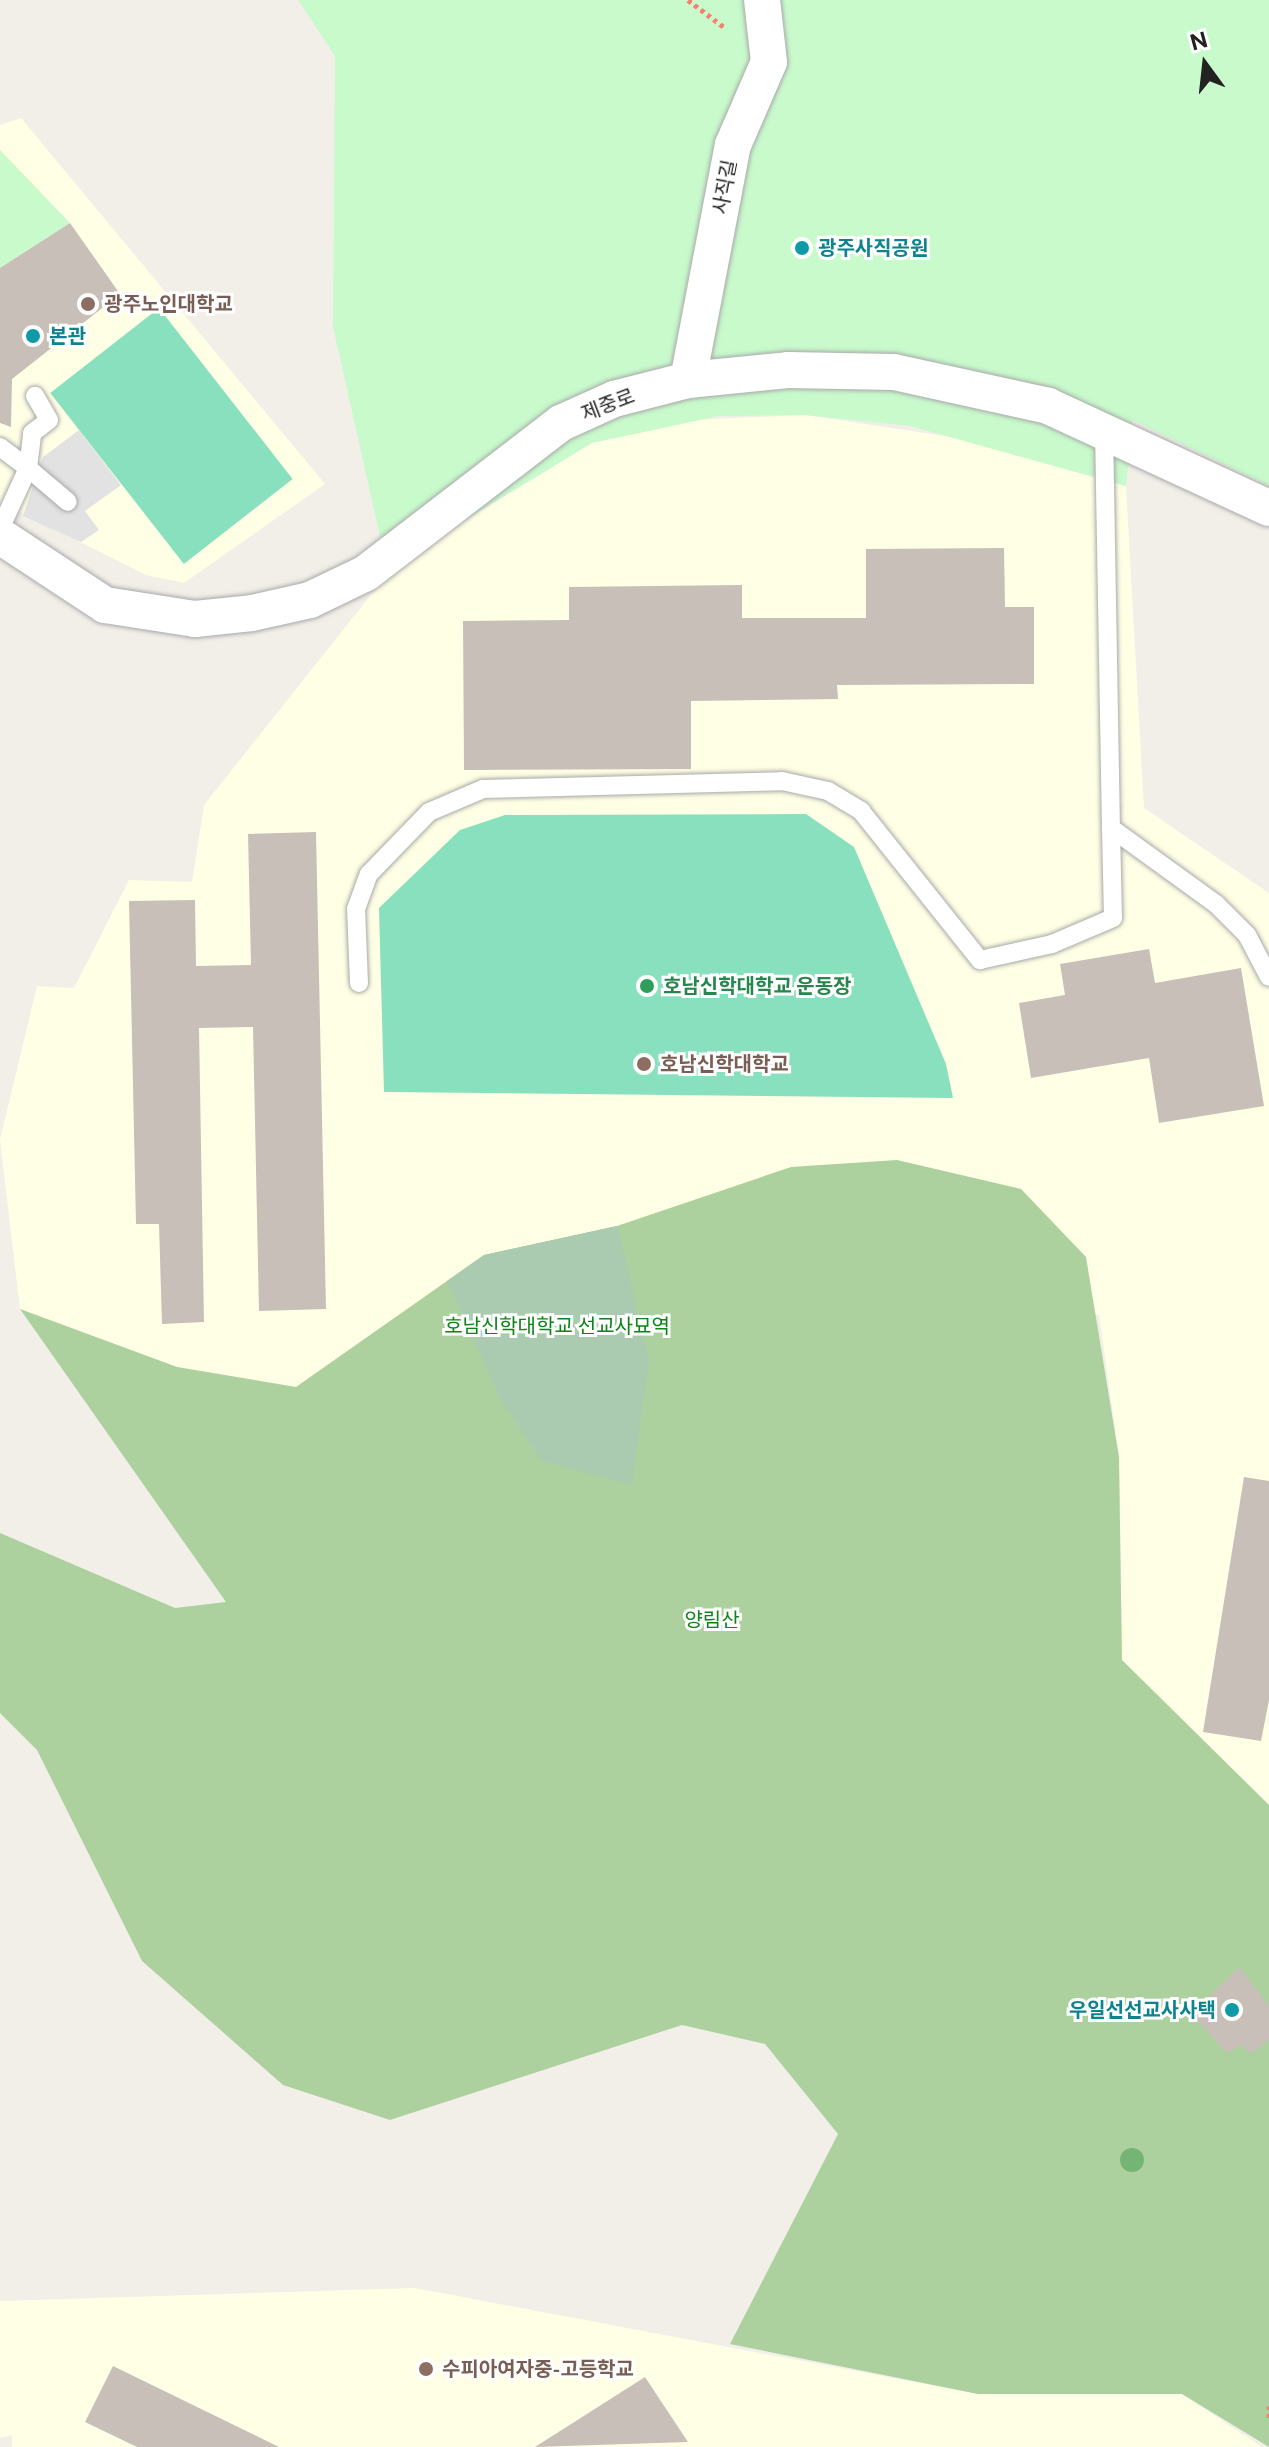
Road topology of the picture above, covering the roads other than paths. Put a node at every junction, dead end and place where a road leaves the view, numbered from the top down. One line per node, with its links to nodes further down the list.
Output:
1 (762, 0): 2 (street, 사직길)
2 (688, 380): 4 (street, 제중로); 10 (street, 제중로)
3 (35, 396): 6 (lane)
4 (1104, 427): 8 (street, 제중로); 11 (lane)
5 (0, 447): 6 (lane)
6 (28, 468): 7 (lane); 9 (lane)
7 (68, 502)
8 (1269, 508)
9 (0, 529)
10 (0, 536)
11 (1111, 828): 12 (lane); 13 (lane)
12 (1269, 977)
13 (359, 983)

